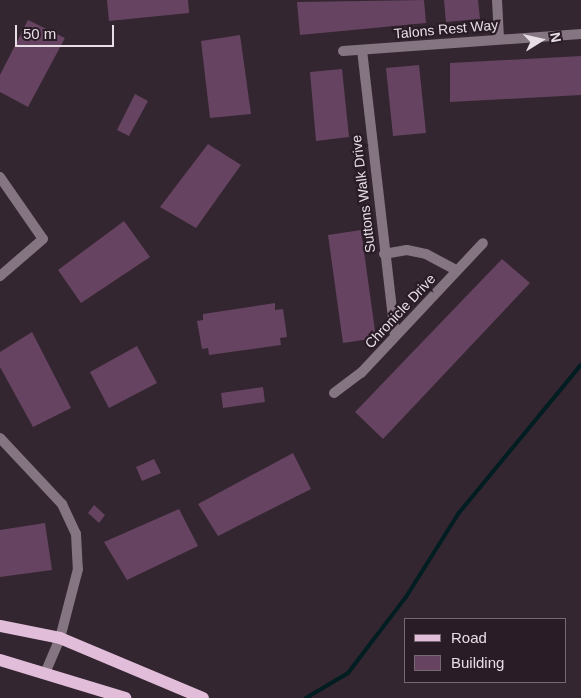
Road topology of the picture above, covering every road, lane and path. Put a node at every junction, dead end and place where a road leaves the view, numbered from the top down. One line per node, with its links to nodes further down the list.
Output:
1 (497, 0): 3 (street)
2 (581, 34): 3 (street, Talons Rest Way)
3 (499, 38): 4 (street, Talons Rest Way)
4 (362, 50): 5 (street, Talons Rest Way); 8 (street, Suttons Walk Drive)
5 (343, 51)
6 (0, 176): 10 (street)
7 (483, 243): 9 (street, Chronicle Drive)
8 (384, 254): 9 (street); 11 (street, Suttons Walk Drive)
9 (456, 270): 11 (street, Chronicle Drive)
10 (0, 276)
11 (395, 335): 12 (street, Chronicle Drive)
12 (334, 393)
13 (0, 438): 15 (street)
14 (0, 626): 15 (main road)
15 (60, 638): 17 (street); 19 (main road)
16 (0, 660): 17 (main road)
17 (46, 671): 18 (main road)
18 (125, 698)
19 (203, 698)

